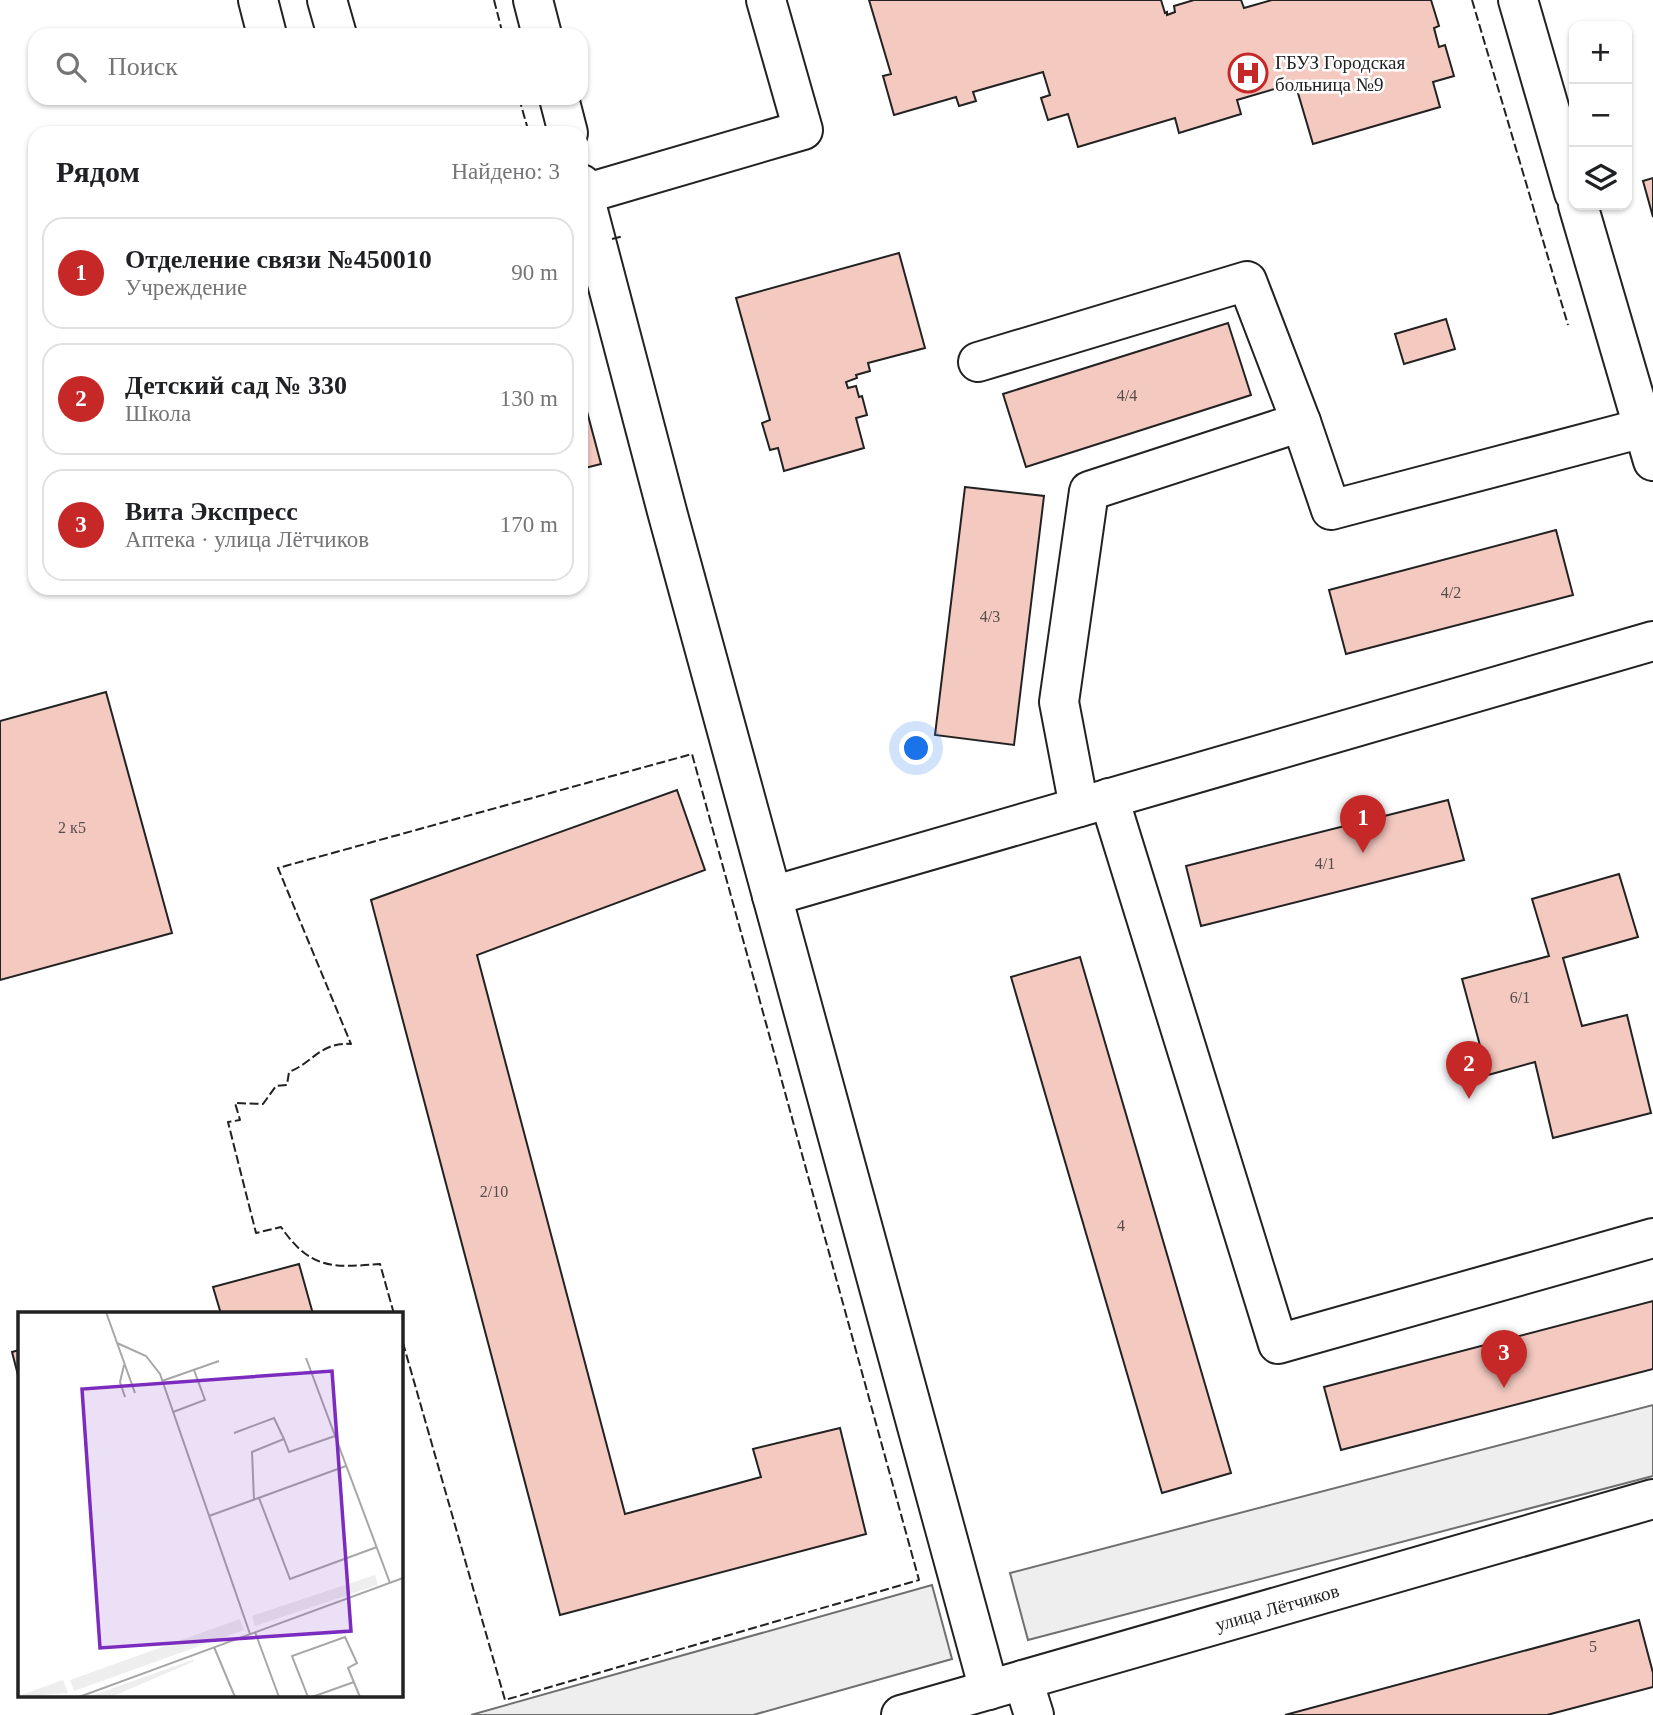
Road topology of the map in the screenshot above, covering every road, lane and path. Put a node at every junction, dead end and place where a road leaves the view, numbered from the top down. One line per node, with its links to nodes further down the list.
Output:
1 (258, 0): 6 (street)
2 (327, 0): 7 (street)
3 (533, 0): 8 (street)
4 (766, 0): 12 (street)
5 (1518, 0): 11 (street)
6 (265, 28)
7 (335, 28)
8 (540, 28)
9 (561, 105): 10 (street)
10 (566, 126)
11 (1569, 176)
12 (588, 187)
13 (1579, 210): 17 (street)
14 (588, 212): 20 (street)
15 (978, 362): 16 (street)
16 (1301, 422): 17 (street); 19 (street)
17 (1648, 444)
18 (1653, 641): 19 (street)
19 (1094, 803): 20 (street); 21 (street)
20 (772, 896): 23 (street)
21 (1653, 1238)
22 (1653, 1499): 23 (street, улица Лётчиков)
23 (1015, 1695): 24 (street, улица Лётчиков)
24 (901, 1715)

